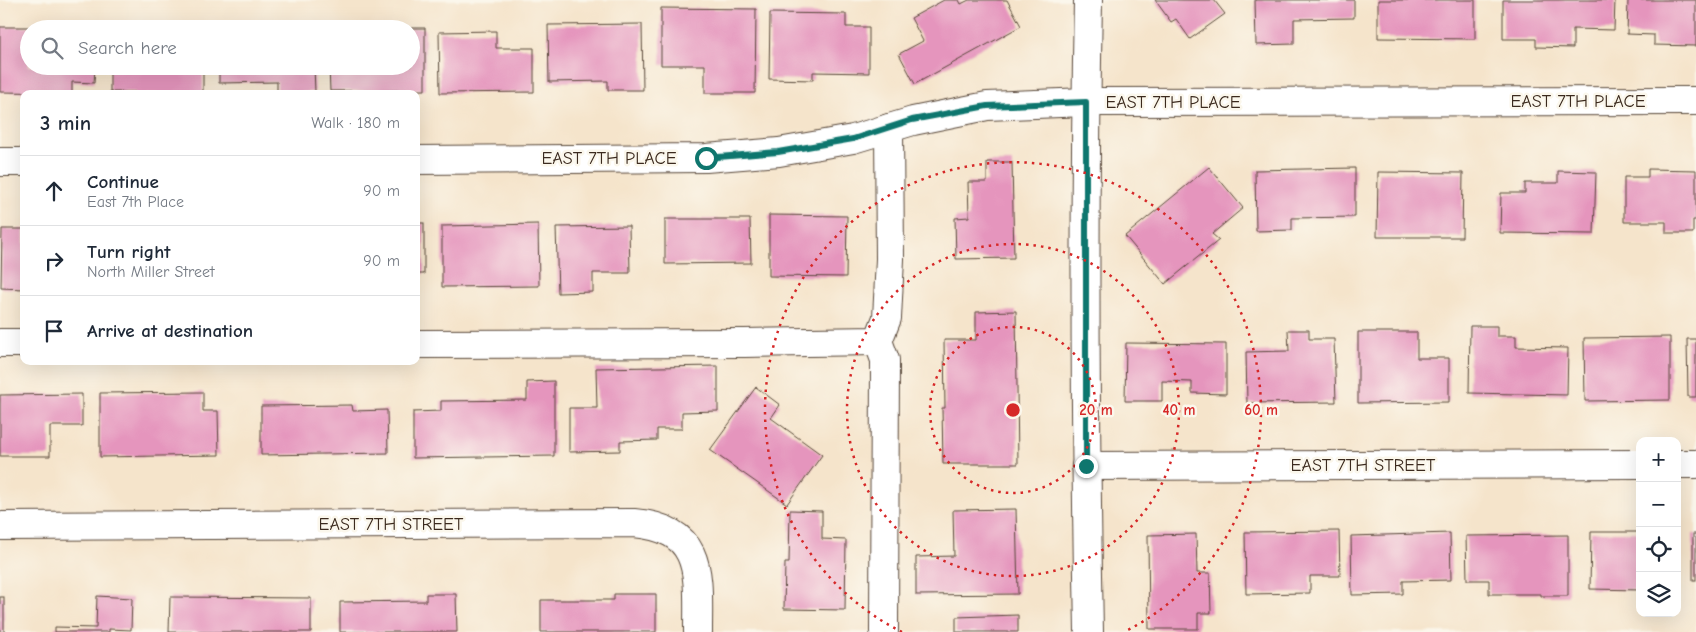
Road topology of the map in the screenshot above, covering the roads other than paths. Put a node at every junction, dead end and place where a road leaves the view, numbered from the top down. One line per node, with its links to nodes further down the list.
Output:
1 (1088, 0): 3 (street)
2 (1696, 101): 3 (street, EAST 7TH PLACE)
3 (1086, 102): 4 (street, EAST 7TH PLACE); 15 (street)
4 (889, 128): 5 (street, EAST 7TH PLACE); 8 (street)
5 (420, 160)
6 (0, 162): 7 (street)
7 (20, 162)
8 (878, 340): 11 (street); 18 (street)
9 (0, 343): 10 (street)
10 (20, 343)
11 (420, 344)
12 (1636, 464): 15 (street, EAST 7TH STREET)
13 (1681, 464): 14 (street)
14 (1696, 464)
15 (1086, 466): 19 (street)
16 (0, 526): 17 (street, EAST 7TH STREET)
17 (698, 632)
18 (884, 632)
19 (1089, 632)

